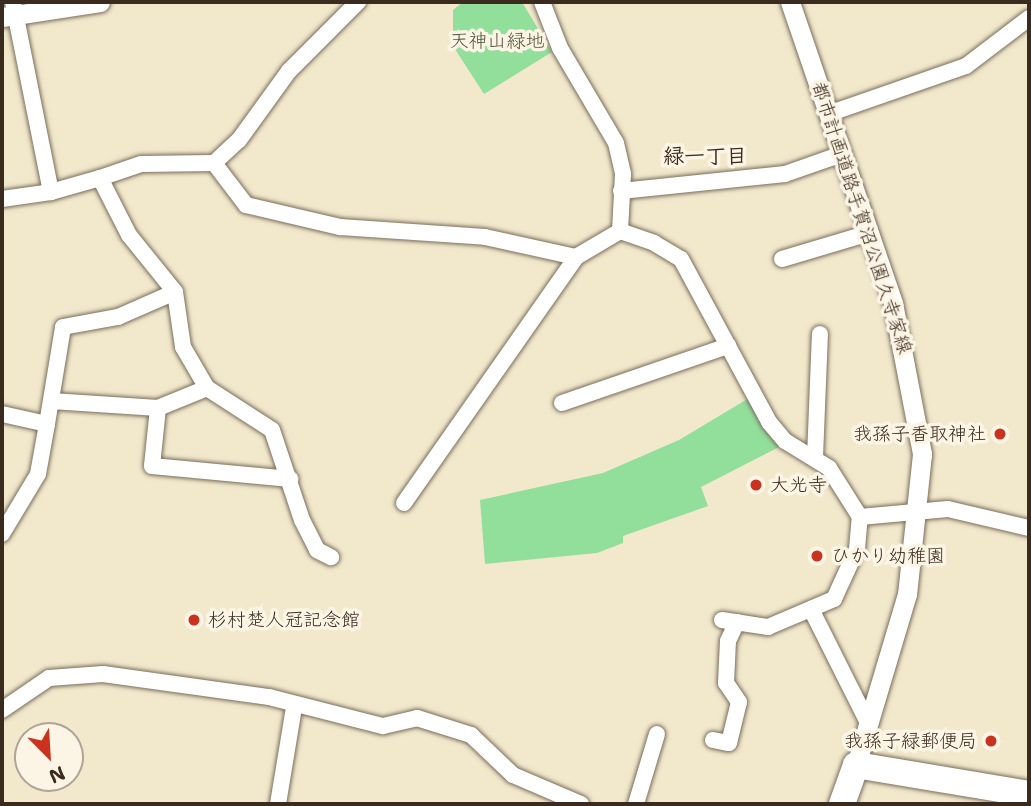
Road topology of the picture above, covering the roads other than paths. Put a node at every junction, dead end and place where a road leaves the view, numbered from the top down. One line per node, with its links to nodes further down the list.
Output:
1 (100, 2): 5 (street)
2 (358, 2): 9 (street)
3 (542, 2): 11 (street)
4 (790, 2): 7 (street, 都市計画道路手賀沼公園久寺家線)
5 (11, 11): 12 (street)
6 (1029, 18): 7 (street)
7 (828, 114): 8 (street, 都市計画道路手賀沼公園久寺家線)
8 (842, 154): 11 (street); 15 (street, 都市計画道路手賀沼公園久寺家線)
9 (214, 163): 10 (street); 16 (street)
10 (100, 178): 12 (street); 18 (street)
11 (621, 191): 14 (street)
12 (51, 192): 13 (street)
13 (2, 199)
14 (620, 232): 16 (street); 20 (street)
15 (869, 233): 17 (street); 30 (street, 都市計画道路手賀沼公園久寺家線)
16 (576, 257): 29 (street)
17 (782, 259)
18 (175, 292): 21 (street); 22 (street)
19 (820, 334): 27 (street)
20 (728, 346): 23 (street); 27 (street)
21 (207, 388): 24 (street); 28 (street)
22 (51, 401): 24 (street); 26 (street)
23 (562, 403)
24 (158, 408): 28 (street)
25 (2, 414): 26 (street)
26 (47, 424): 33 (street)
27 (815, 457): 31 (street)
28 (290, 480): 34 (street)
29 (404, 503)
30 (920, 512): 31 (street); 32 (street); 38 (street, 都市計画道路手賀沼公園久寺家線)
31 (860, 517): 35 (street)
32 (1029, 528)
33 (2, 534)
34 (331, 557)
35 (811, 609): 38 (street); 40 (street)
36 (294, 707): 37 (street); 43 (street); 44 (street)
37 (2, 710)
38 (867, 721): 41 (street, 都市計画道路手賀沼公園久寺家線)
39 (657, 734): 45 (street)
40 (728, 743)
41 (856, 765): 42 (highway); 46 (highway)
42 (1029, 791)
43 (278, 804)
44 (581, 804)
45 (636, 804)
46 (842, 804)

